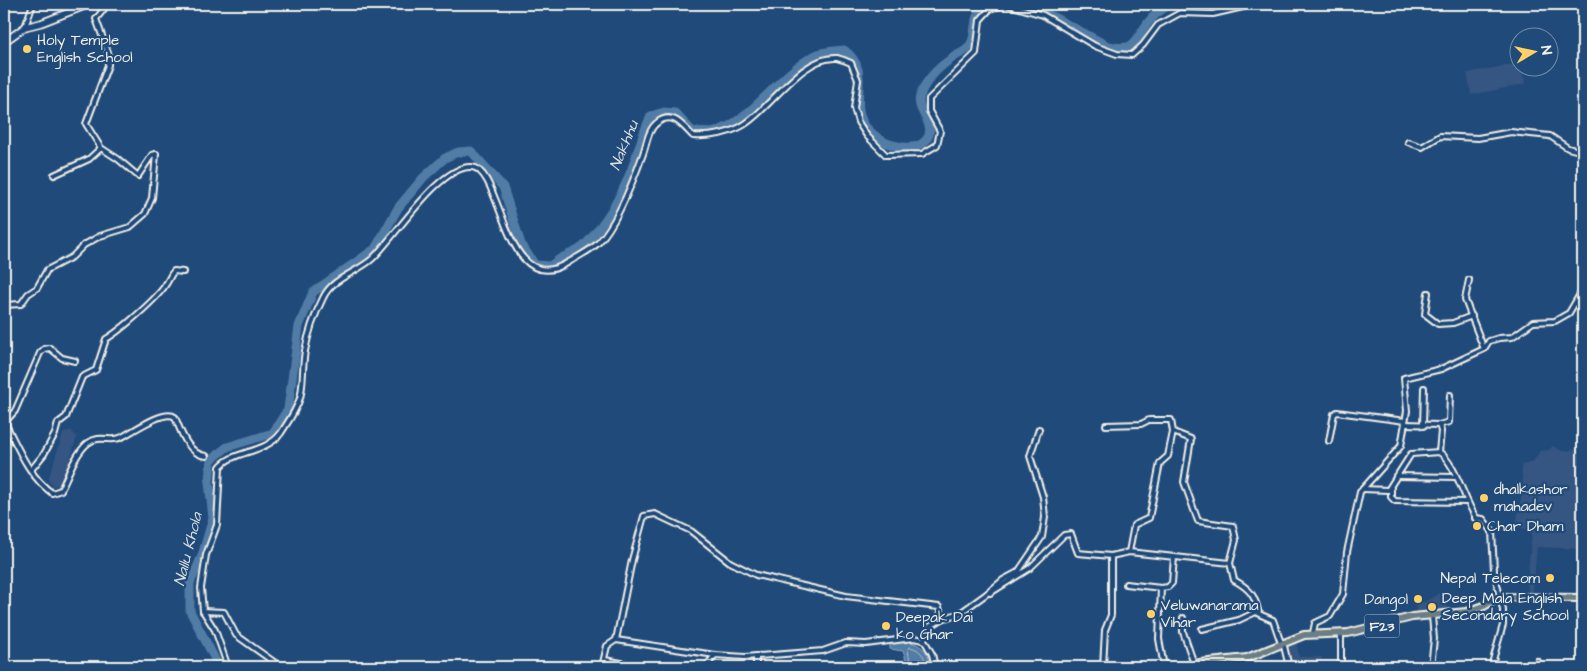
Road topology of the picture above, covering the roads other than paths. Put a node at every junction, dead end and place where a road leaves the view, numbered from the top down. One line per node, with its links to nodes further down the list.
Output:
1 (33, 4): 5 (street)
2 (90, 4): 5 (main road)
3 (103, 4): 8 (street)
4 (1256, 4): 47 (street)
5 (25, 27): 6 (main road)
6 (4, 42)
7 (1408, 142): 9 (street)
8 (101, 148): 10 (street); 15 (street)
9 (1583, 152)
10 (54, 175)
11 (183, 272): 31 (street)
12 (1468, 280): 16 (street)
13 (1583, 289): 17 (street)
14 (1428, 293): 16 (street)
15 (4, 304)
16 (1472, 316): 17 (street)
17 (1484, 349): 22 (street)
18 (75, 361): 21 (street)
19 (1424, 388): 25 (street)
20 (1450, 395): 24 (street)
21 (4, 421): 31 (street)
22 (1405, 423): 25 (street); 28 (street); 34 (street)
23 (1106, 424): 27 (street)
24 (1439, 424): 25 (street); 29 (street)
25 (1423, 426)
26 (1039, 429): 43 (street)
27 (1173, 432): 37 (street); 40 (street)
28 (1329, 440)
29 (1439, 452): 32 (street); 33 (street)
30 (206, 456): 31 (street)
31 (31, 470)
32 (1396, 476): 33 (street); 35 (street)
33 (1456, 478): 36 (street)
34 (1363, 488): 35 (street); 52 (street)
35 (1391, 488): 36 (street)
36 (1466, 502): 44 (street)
37 (1130, 552): 38 (street); 39 (street)
38 (1111, 556): 43 (street); 69 (street)
39 (1174, 558): 40 (street); 42 (street)
40 (1230, 563): 46 (street)
41 (1126, 584): 42 (street)
42 (1161, 588): 70 (street)
43 (985, 595): 49 (street)
44 (1499, 598): 45 (main road, F23); 48 (main road, F23); 75 (street)
45 (1583, 598)
46 (1258, 611): 51 (street); 56 (street)
47 (203, 612): 62 (street); 63 (street)
48 (1432, 616): 53 (main road, F23); 74 (street)
49 (942, 618): 54 (street); 55 (street)
50 (1184, 618): 61 (street)
51 (1202, 629)
52 (1313, 633): 53 (main road, F23); 56 (main road, F23)
53 (1342, 633): 73 (street)
54 (616, 640): 57 (street); 59 (street)
55 (924, 640): 58 (street); 68 (street)
56 (1282, 642): 61 (main road, F23); 72 (street)
57 (715, 655): 58 (street); 66 (street)
58 (756, 656): 67 (street)
59 (605, 660): 64 (street); 65 (street)
60 (1537, 661): 76 (street)
61 (1194, 664): 71 (main road, F23)
62 (228, 667)
63 (281, 667)
64 (602, 667)
65 (643, 667)
66 (706, 667)
67 (756, 667)
68 (934, 667)
69 (1103, 667)
70 (1164, 667)
71 (1182, 667)
72 (1289, 667)
73 (1342, 667)
74 (1431, 667)
75 (1491, 667)
76 (1543, 667)

